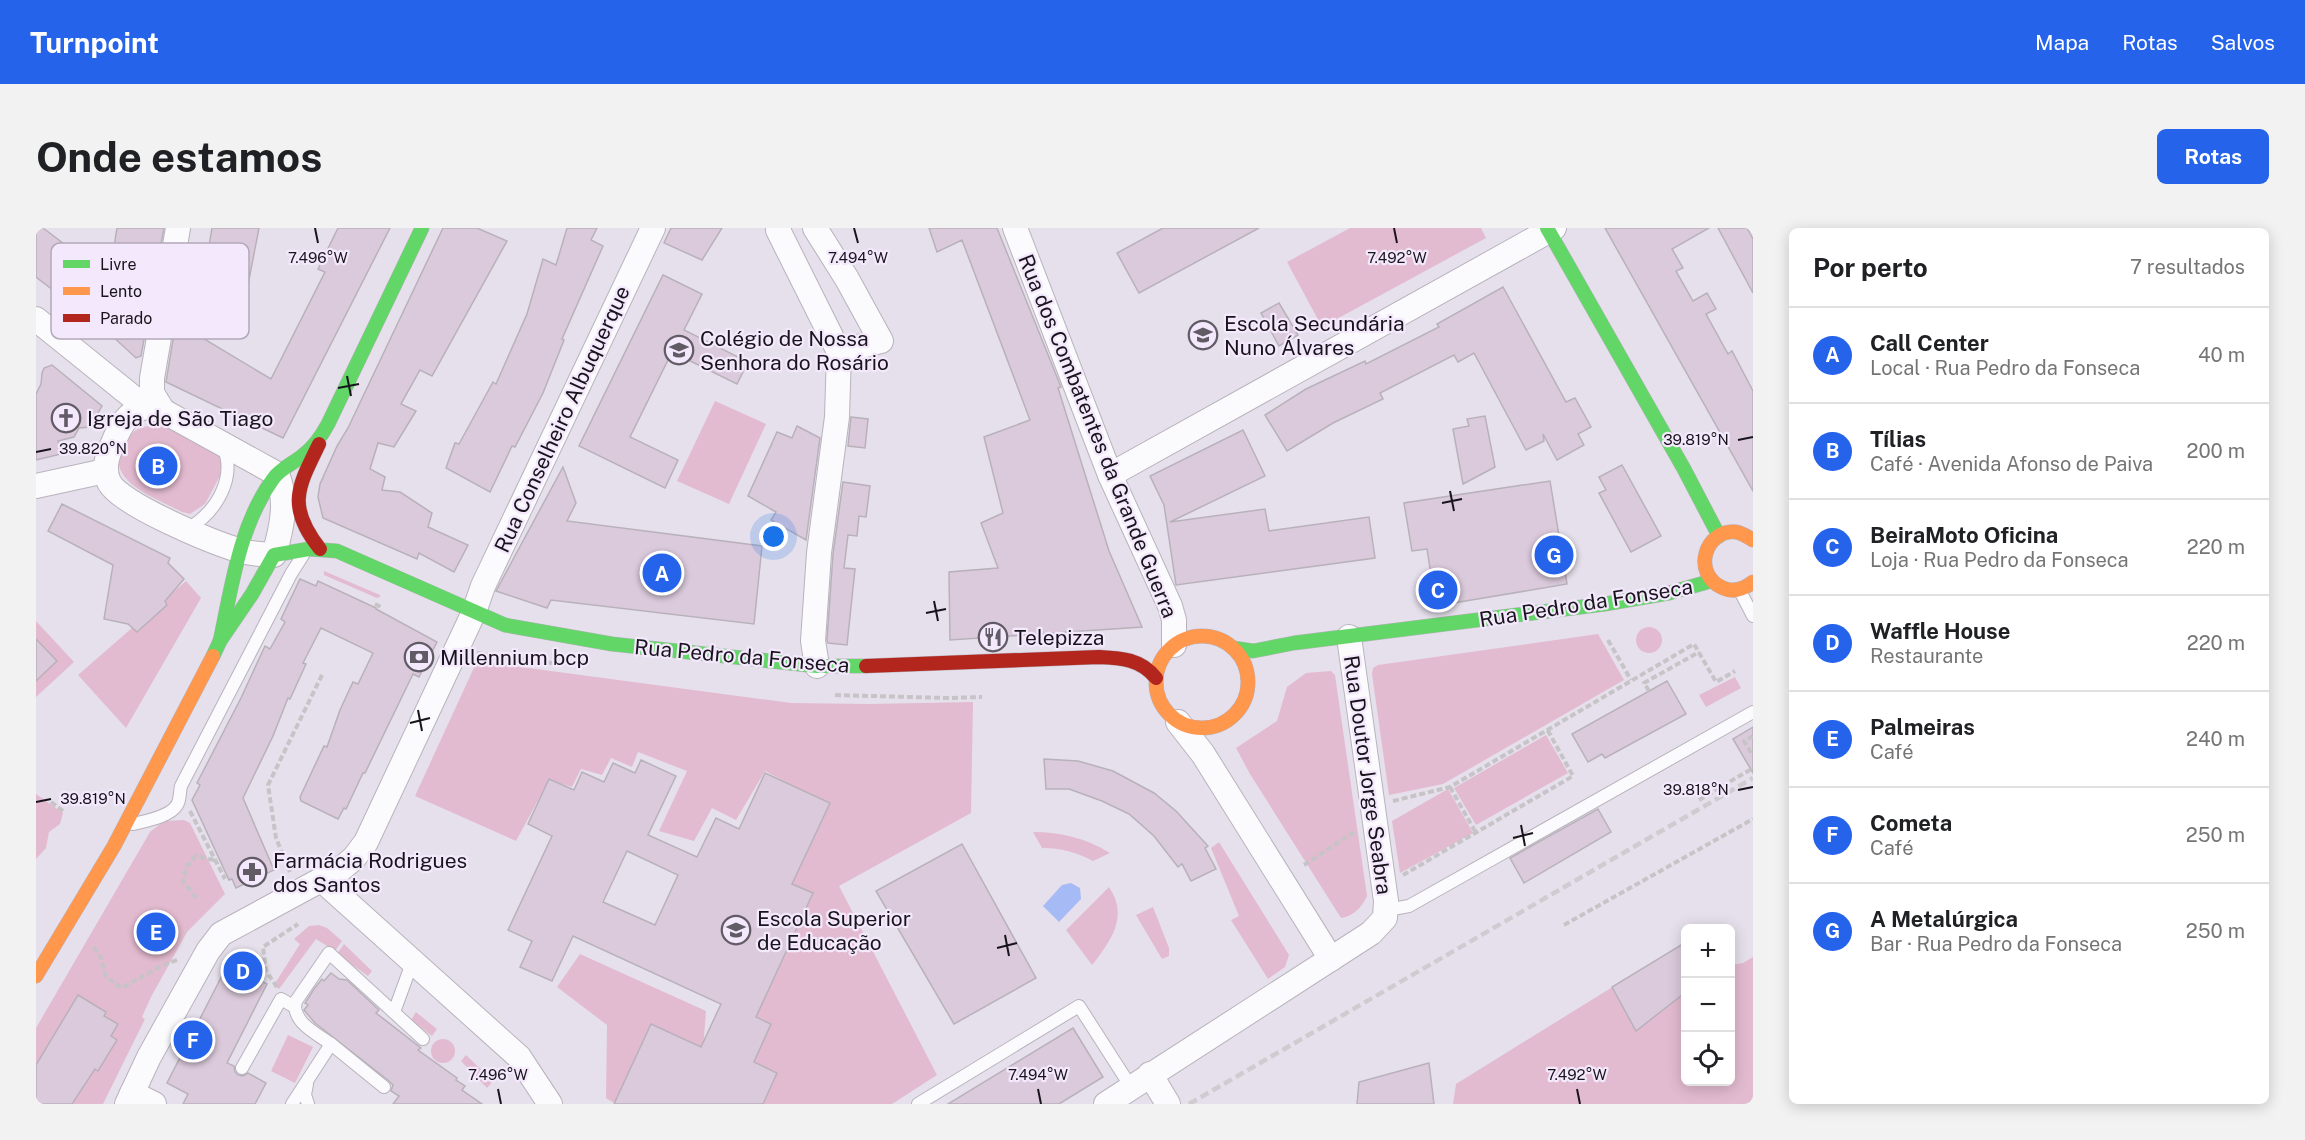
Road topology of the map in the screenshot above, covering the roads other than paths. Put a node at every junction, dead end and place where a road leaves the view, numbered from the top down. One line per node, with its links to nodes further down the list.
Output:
1 (178, 228): 8 (street)
2 (422, 228): 15 (main road)
3 (653, 228): 30 (street, Rua Conselheiro Albuquerque)
4 (780, 228): 13 (street)
5 (815, 228): 13 (street)
6 (1015, 228): 19 (street, Rua dos Combatentes da Grande Guerra)
7 (1550, 229): 19 (street); 22 (main road)
8 (175, 243)
9 (36, 319): 10 (street)
10 (51, 330)
11 (62, 339): 14 (street)
12 (159, 339): 14 (street)
13 (839, 352): 37 (street)
14 (154, 409): 16 (street); 18 (street)
15 (322, 436): 17 (main road); 24 (main road)
16 (223, 446): 17 (street); 21 (lane)
17 (278, 467): 25 (main road); 26 (street)
18 (105, 471): 20 (street); 21 (street)
19 (1110, 475): 34 (street, Rua dos Combatentes da Grande Guerra)
20 (36, 486)
21 (187, 529): 25 (street)
22 (1719, 536): 23 (main road); 27 (main road)
23 (1753, 540)
24 (314, 549): 26 (main road, Rua Pedro da Fonseca); 30 (main road, Rua Pedro da Fonseca); 42 (lane)
25 (239, 551): 26 (street); 33 (main road)
26 (274, 555): 33 (main road)
27 (1712, 581): 29 (main road); 32 (main road, Rua Pedro da Fonseca)
28 (1753, 582): 29 (main road)
29 (1739, 590): 31 (lane)
30 (474, 612): 37 (main road, Rua Pedro da Fonseca); 43 (street, Rua Conselheiro Albuquerque)
31 (1753, 616)
32 (1349, 637): 35 (main road, Rua Pedro da Fonseca); 44 (street, Rua Doutor Jorge Seabra)
33 (220, 641): 42 (main road)
34 (1174, 645): 36 (main road); 38 (main road)
35 (1282, 647): 36 (main road, Rua Pedro da Fonseca); 39 (main road, Rua Pedro da Fonseca)
36 (1233, 648): 39 (main road)
37 (816, 666): 38 (main road, Rua Pedro da Fonseca)
38 (1156, 678): 41 (main road)
39 (1247, 689): 41 (main road)
40 (1753, 712): 44 (lane)
41 (1179, 722): 45 (street)
42 (126, 824): 47 (main road)
43 (323, 881): 46 (street); 56 (street, Rua Conselheiro Albuquerque)
44 (1387, 910): 45 (street, Rua Doutor Jorge Seabra)
45 (1331, 959): 54 (street, Rua Doutor Jorge Seabra)
46 (412, 963): 49 (lane); 60 (street)
47 (36, 976)
48 (295, 1007): 49 (lane); 51 (lane); 52 (lane)
49 (394, 1012): 50 (lane)
50 (423, 1039)
51 (331, 1044): 53 (lane); 55 (lane)
52 (242, 1068)
53 (308, 1080): 58 (lane); 59 (lane)
54 (1141, 1080): 61 (lane); 62 (street, Rua Doutor Jorge Seabra); 63 (street)
55 (384, 1087)
56 (129, 1098): 57 (street)
57 (154, 1104)
58 (292, 1104)
59 (308, 1104)
60 (550, 1104)
61 (918, 1104)
62 (1106, 1104)
63 (1168, 1104)

